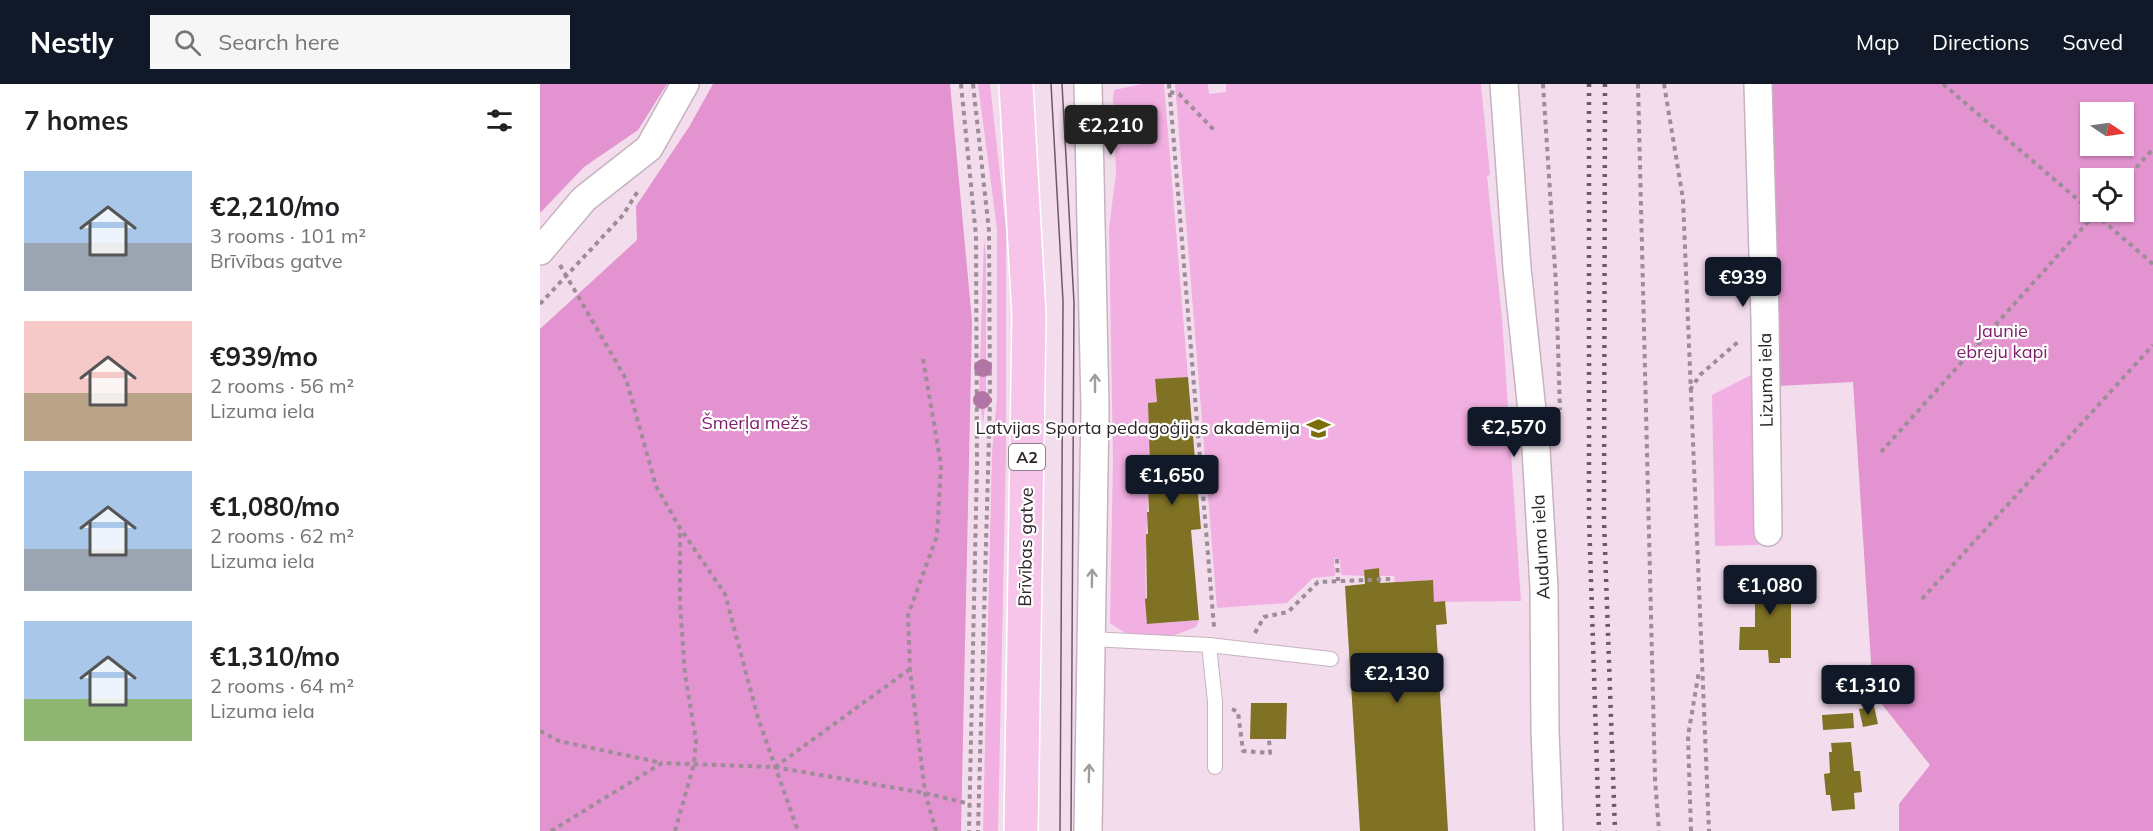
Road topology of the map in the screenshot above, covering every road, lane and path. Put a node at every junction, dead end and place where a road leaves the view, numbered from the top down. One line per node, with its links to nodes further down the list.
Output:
1 (685, 84): 19 (street)
2 (961, 84): 46 (path)
3 (973, 84): 52 (path)
4 (1016, 84): 53 (highway, Brīvības gatve / A2)
5 (1088, 84): 32 (street, one-way to 5)
6 (1169, 84): 12 (path)
7 (1504, 84): 55 (street, Auduma iela)
8 (1638, 84): 56 (path)
9 (1664, 84): 24 (path)
10 (1758, 84): 21 (street, Lizuma iela)
11 (1943, 84): 16 (path)
12 (1170, 92): 13 (path); 33 (path)
13 (1216, 132)
14 (2153, 149): 15 (path)
15 (2134, 170)
16 (2080, 200)
17 (2085, 222): 25 (path)
18 (2105, 222): 20 (path)
19 (545, 246): 26 (path)
20 (2153, 264)
21 (1766, 320): 24 (path); 27 (street, Lizuma iela)
22 (2153, 345): 31 (path)
23 (923, 359): 37 (path)
24 (1689, 391): 36 (path)
25 (1881, 452)
26 (680, 528): 42 (path); 44 (path)
27 (1768, 532)
28 (1337, 559): 30 (path)
29 (1392, 579): 30 (path)
30 (1338, 581): 34 (path)
31 (1922, 598)
32 (1091, 639): 33 (lane); 54 (street, one-way to 32)
33 (1212, 646): 34 (lane); 38 (lane)
34 (1245, 649): 35 (lane)
35 (1331, 659)
36 (1701, 662): 57 (path); 58 (path)
37 (910, 669): 44 (path); 45 (path)
38 (1215, 702): 40 (path); 43 (lane)
39 (540, 731): 41 (path)
40 (1269, 739)
41 (662, 763): 42 (path); 47 (path)
42 (694, 764): 44 (path); 48 (path)
43 (1215, 767)
44 (774, 768): 45 (path); 49 (path)
45 (925, 793): 46 (path); 50 (path)
46 (970, 804): 51 (path)
47 (551, 831)
48 (675, 831)
49 (798, 831)
50 (936, 831)
51 (969, 831)
52 (978, 831)
53 (1021, 831)
54 (1088, 831)
55 (1549, 831)
56 (1659, 831)
57 (1691, 831)
58 (1709, 831)

